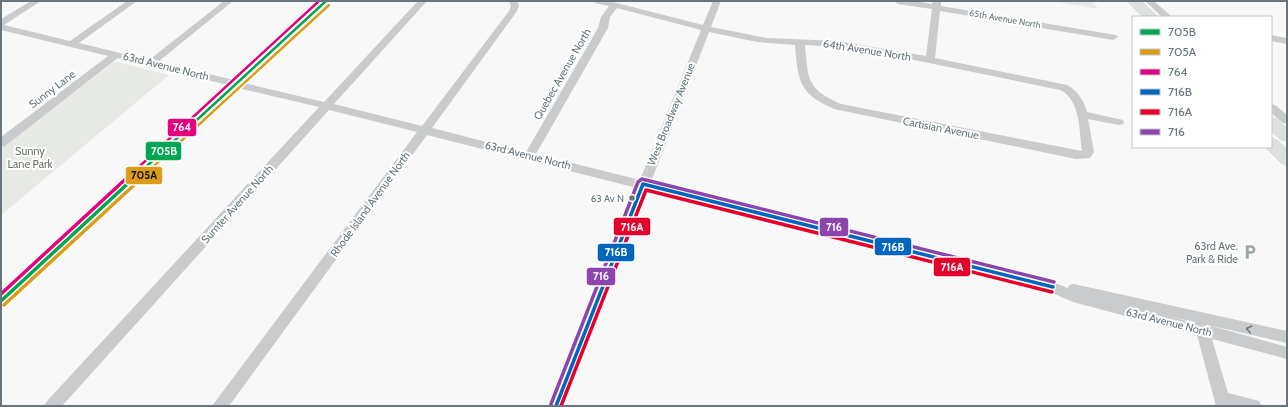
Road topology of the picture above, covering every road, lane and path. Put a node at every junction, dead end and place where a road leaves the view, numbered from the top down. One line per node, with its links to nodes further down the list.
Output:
1 (37, 1): 18 (street)
2 (133, 1): 25 (street)
3 (229, 1): 28 (street)
4 (326, 1): 29 (street)
5 (423, 1): 30 (street, Sumter Avenue North)
6 (513, 1): 38 (street, Rhode Island Avenue North)
7 (598, 1): 14 (street, 64th Avenue North)
8 (717, 1): 20 (street, West Broadway Avenue)
9 (898, 1): 13 (street, 65th Avenue North)
10 (1120, 1): 15 (highway)
11 (1134, 1): 16 (highway)
12 (1149, 1): 17 (street)
13 (936, 4): 21 (street, 65th Avenue North); 27 (street)
14 (615, 5): 20 (street, 64th Avenue North); 42 (street, Quebec Avenue North)
15 (1136, 16)
16 (1150, 16)
17 (1166, 16)
18 (1, 23)
19 (1, 27): 25 (street, 63rd Avenue North)
20 (706, 28): 24 (street, 64th Avenue North); 44 (street, West Broadway Avenue)
21 (1113, 37)
22 (1272, 38): 23 (street)
23 (1287, 41)
24 (800, 42): 27 (street, 64th Avenue North); 34 (street, Cartisian Avenue)
25 (72, 44): 26 (street, 63rd Avenue North)
26 (117, 54): 28 (street, 63rd Avenue North); 40 (street, Sunny Lane)
27 (930, 60): 34 (street, 64th Avenue North)
28 (151, 63): 29 (street, 63rd Avenue North)
29 (236, 83): 30 (street, 63rd Avenue North); 45 (street)
30 (327, 106): 38 (street, 63rd Avenue North); 50 (street, Sumter Avenue North)
31 (1272, 106): 33 (street)
32 (1272, 107): 35 (street)
33 (1287, 108)
34 (1082, 114): 36 (street)
35 (1287, 120)
36 (1119, 122)
37 (1272, 124): 39 (highway)
38 (424, 130): 42 (street, 63rd Avenue North); 51 (street, Rhode Island Avenue North)
39 (1287, 136)
40 (1, 143)
41 (1272, 145): 43 (highway)
42 (529, 156): 44 (street, 63rd Avenue North)
43 (1287, 159)
44 (643, 184): 46 (street, 63rd Avenue North); 52 (street, West Broadway Avenue)
45 (1, 301)
46 (1201, 324): 47 (street, 63rd Avenue North, one-way to 46); 48 (street, 63rd Avenue North); 49 (street)
47 (1287, 337)
48 (1287, 353)
49 (1223, 402): 53 (street)
50 (52, 406)
51 (220, 406)
52 (556, 406)
53 (1254, 406)

